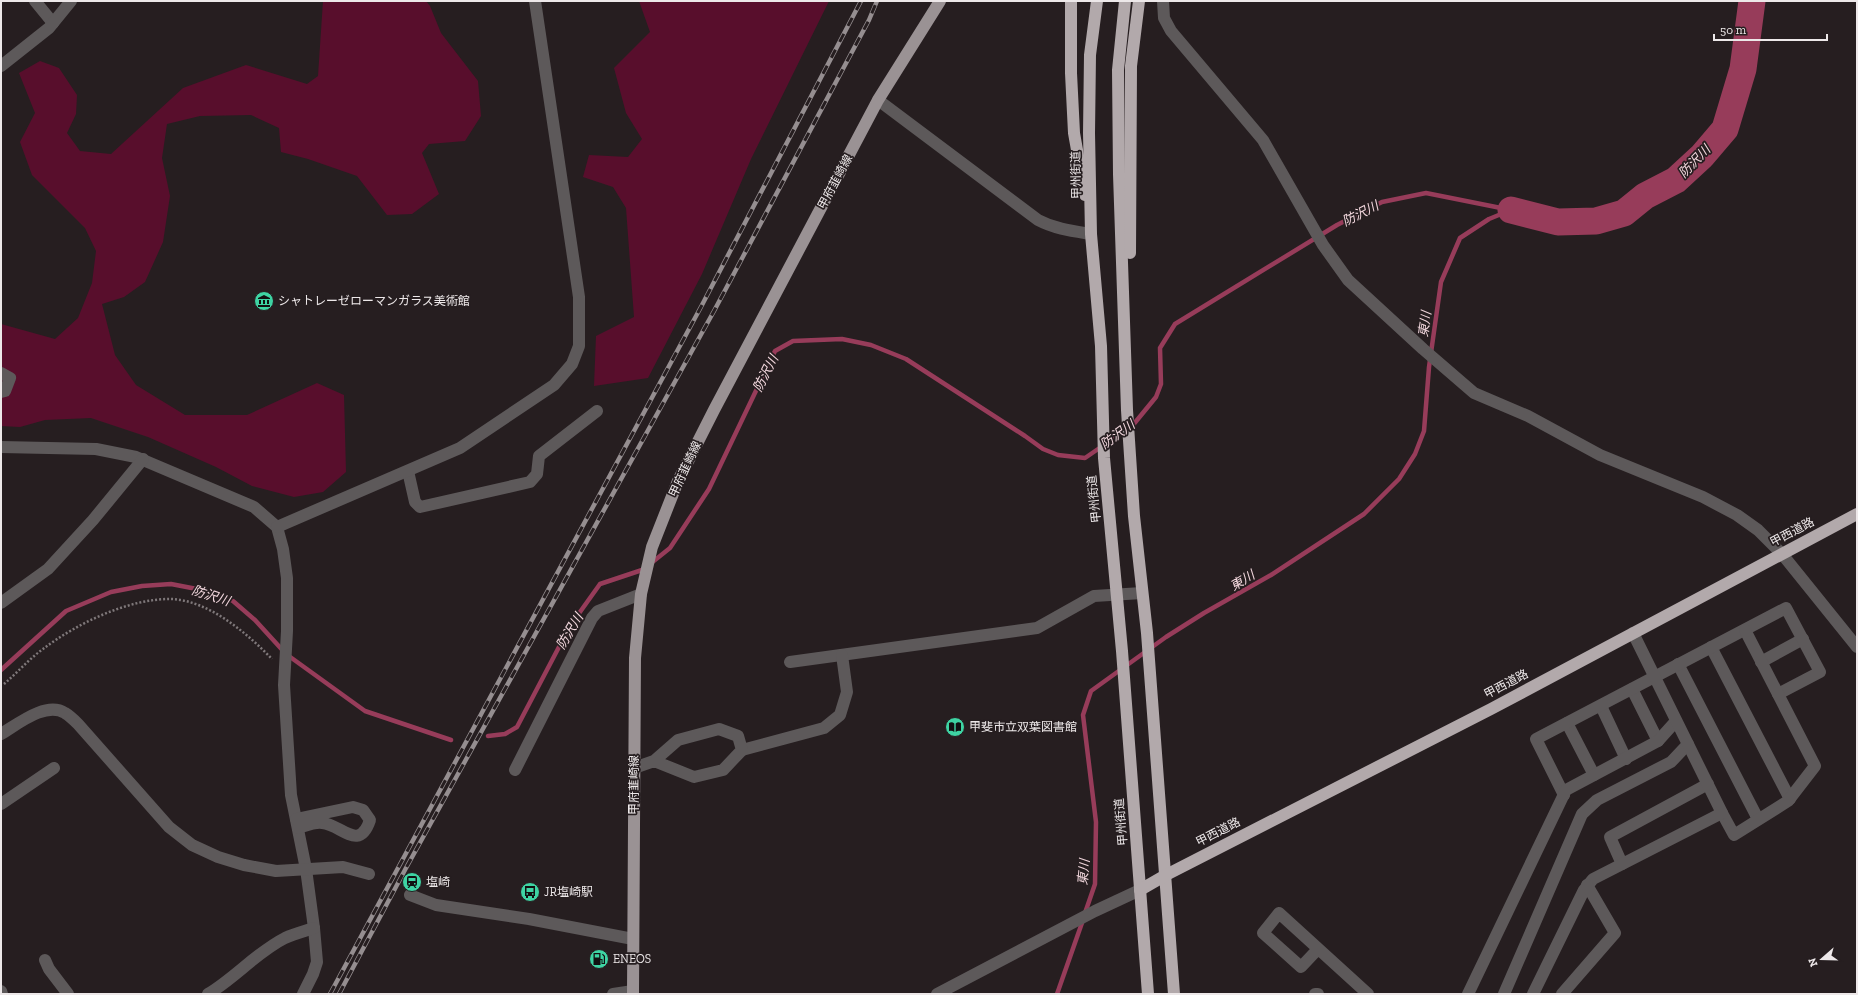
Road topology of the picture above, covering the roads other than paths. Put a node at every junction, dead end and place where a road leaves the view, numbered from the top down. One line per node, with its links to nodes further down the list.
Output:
1 (35, 1): 11 (street)
2 (71, 1): 11 (street)
3 (535, 1): 22 (street)
4 (933, 1): 12 (main road)
5 (940, 1): 12 (main road, 甲府韮崎線)
6 (1071, 1): 15 (highway)
7 (1098, 1): 15 (highway, 甲州街道)
8 (1125, 1): 16 (highway)
9 (1139, 1): 16 (highway)
10 (1163, 1): 25 (street)
11 (53, 23): 13 (street)
12 (910, 47): 14 (main road, 甲府韮崎線)
13 (1, 66)
14 (878, 100): 15 (street); 27 (main road, 甲府韮崎線)
15 (1091, 234): 28 (highway, 甲州街道)
16 (1124, 310): 26 (highway)
17 (1, 373): 18 (street)
18 (1, 392)
19 (597, 411): 22 (street)
20 (1, 447): 21 (street)
21 (142, 459): 24 (street); 29 (street)
22 (408, 471): 24 (street)
23 (1857, 514): 25 (highway, 甲西道路)
24 (277, 527): 61 (street)
25 (1782, 554): 31 (highway, 甲西道路); 34 (street)
26 (1142, 593): 28 (street); 65 (highway)
27 (641, 594): 52 (main road, 甲府韮崎線); 53 (street)
28 (1118, 595): 35 (street); 67 (highway, 甲州街道)
29 (1, 603)
30 (1744, 630): 32 (street); 33 (street); 37 (street)
31 (1633, 633): 39 (street); 65 (highway, 甲西道路)
32 (1803, 640): 37 (street); 41 (street)
33 (1711, 647): 38 (street); 57 (street)
34 (1857, 647)
35 (842, 655): 36 (street); 48 (street)
36 (790, 662)
37 (1761, 662): 41 (street)
38 (1678, 664): 39 (street); 60 (street)
39 (1655, 676): 40 (street); 43 (street)
40 (1632, 689): 42 (street); 46 (street)
41 (1778, 694): 57 (street)
42 (1601, 706): 44 (street); 49 (street)
43 (1676, 721): 46 (street); 47 (street)
44 (1567, 723): 54 (street); 56 (street)
45 (1, 734): 63 (street)
46 (1658, 741): 49 (street)
47 (1688, 744): 55 (street); 87 (street)
48 (742, 750): 50 (street); 50 (street)
49 (1626, 759): 54 (street)
50 (654, 761): 52 (street)
51 (54, 768): 58 (street)
52 (634, 768): 70 (main road, 甲府韮崎線)
53 (515, 770)
54 (1594, 775): 56 (street)
55 (1708, 784): 59 (street); 62 (street)
56 (1564, 795): 86 (street)
57 (1790, 799): 60 (street)
58 (1, 804)
59 (1722, 814): 60 (street); 62 (street)
60 (1758, 819)
61 (297, 824): 61 (street); 63 (street)
62 (1622, 864): 66 (street)
63 (306, 870): 64 (street); 69 (street)
64 (369, 874)
65 (1166, 875): 67 (highway, 甲西道路); 82 (highway)
66 (1588, 886): 88 (street); 89 (street)
67 (1140, 890): 80 (street); 81 (highway, 甲州街道)
68 (410, 895): 70 (street)
69 (314, 928): 77 (street); 78 (street)
70 (633, 940): 74 (main road, 甲府韮崎線)
71 (1318, 949): 71 (street); 85 (street)
72 (45, 960): 76 (street)
73 (1, 991): 75 (street)
74 (632, 993): 79 (street)
75 (2, 994)
76 (68, 994)
77 (208, 994)
78 (303, 994)
79 (613, 994)
80 (937, 994)
81 (1148, 994)
82 (1174, 994)
83 (1315, 994): 84 (street)
84 (1318, 994)
85 (1368, 994)
86 (1468, 994)
87 (1504, 994)
88 (1533, 994)
89 (1562, 994)

